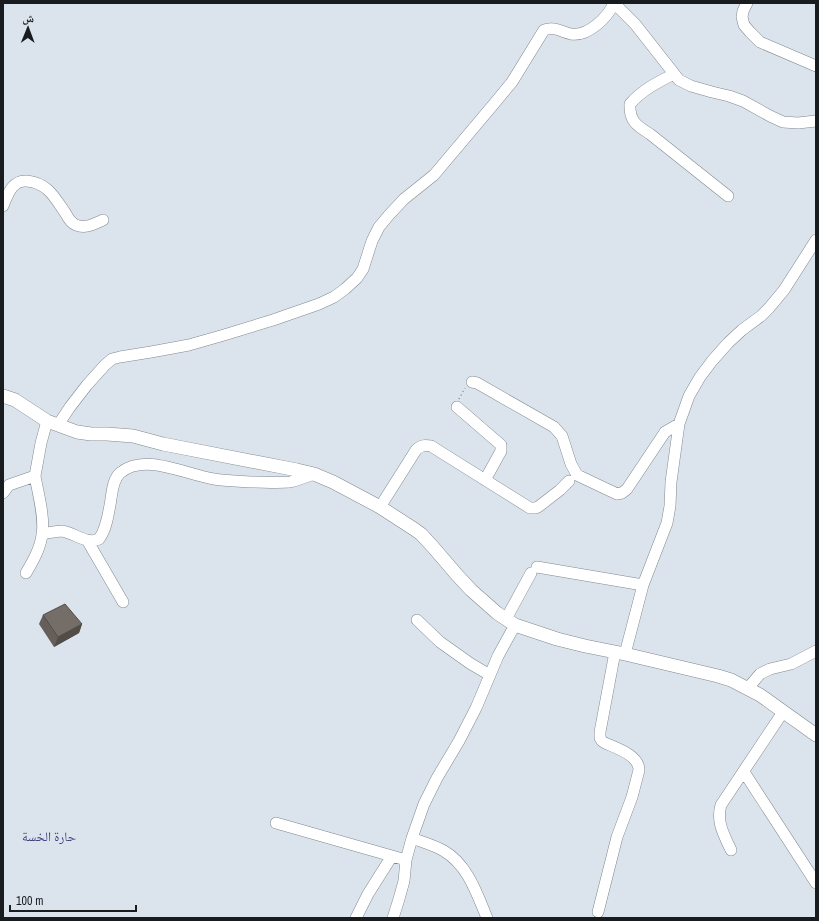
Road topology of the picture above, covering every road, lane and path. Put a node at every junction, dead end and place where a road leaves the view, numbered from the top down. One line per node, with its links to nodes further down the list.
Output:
1 (614, 3): 4 (street); 13 (street)
2 (747, 3): 3 (street)
3 (816, 66)
4 (674, 74): 5 (street); 6 (street)
5 (816, 121)
6 (728, 196)
7 (3, 206): 8 (street)
8 (103, 220)
9 (816, 240): 14 (street)
10 (472, 382): 12 (path); 14 (street)
11 (3, 396): 13 (main road)
12 (457, 407): 17 (street)
13 (52, 423): 15 (main road); 16 (street)
14 (679, 424): 24 (street)
15 (314, 474): 20 (main road); 22 (street)
16 (35, 476): 19 (street); 21 (street)
17 (485, 480): 18 (street); 20 (street)
18 (569, 481)
19 (3, 493)
20 (380, 507): 27 (main road)
21 (42, 534): 22 (street); 23 (street)
22 (87, 540): 25 (street)
23 (26, 573)
24 (643, 585): 27 (street); 29 (street)
25 (124, 602)
26 (417, 620): 30 (street)
27 (510, 622): 29 (main road); 30 (street)
28 (816, 651): 31 (street)
29 (620, 653): 31 (main road); 41 (street)
30 (490, 675): 36 (street)
31 (748, 688): 32 (main road)
32 (783, 712): 33 (main road); 34 (street)
33 (816, 734)
34 (744, 772): 37 (street); 40 (street)
35 (276, 823): 38 (street)
36 (412, 838): 39 (street); 44 (street)
37 (731, 850)
38 (392, 856): 39 (street); 42 (street)
39 (406, 860): 43 (street)
40 (816, 883)
41 (598, 912)
42 (356, 918)
43 (392, 918)
44 (487, 918)

